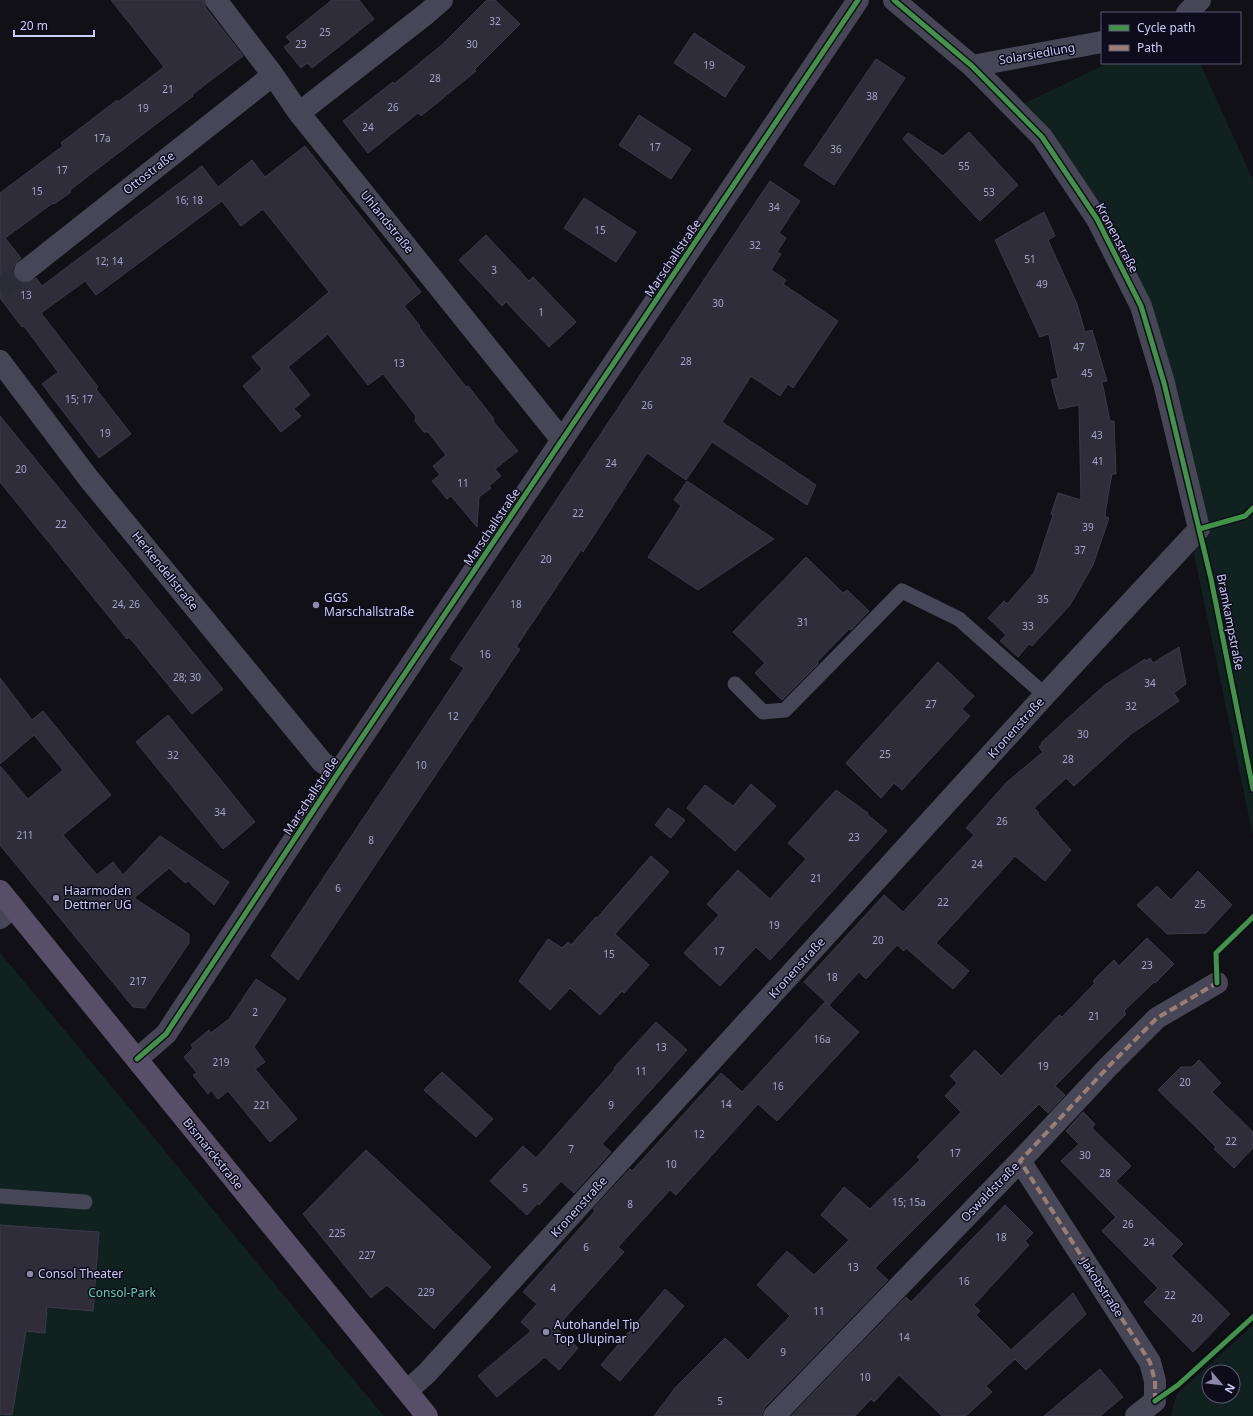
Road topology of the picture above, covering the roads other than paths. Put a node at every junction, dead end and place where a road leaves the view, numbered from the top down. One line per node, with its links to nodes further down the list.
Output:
1 (216, 0): 9 (street, Uhlandstraße)
2 (442, 0): 10 (street)
3 (858, 0): 13 (street, Marschallstraße)
4 (894, 0): 8 (street, Kronenstraße)
5 (1200, 0): 6 (street)
6 (1188, 12)
7 (1101, 42): 8 (street, Solarsiedlung)
8 (972, 66): 15 (street, Kronenstraße)
9 (273, 75): 10 (street, Uhlandstraße); 11 (street, Ottostraße)
10 (299, 113): 13 (street, Uhlandstraße)
11 (25, 271)
12 (0, 361): 16 (street, Herkendellstraße)
13 (562, 440): 16 (street, Marschallstraße)
14 (736, 684): 15 (lane)
15 (1045, 695): 23 (street, Kronenstraße)
16 (338, 773): 19 (street, Marschallstraße)
17 (4, 905): 19 (main road, Bismarckstraße)
18 (1217, 983): 20 (street, Oswaldstraße)
19 (137, 1059): 23 (main road, Bismarckstraße)
20 (1020, 1161): 25 (street, Oswaldstraße); 26 (street, Jakobstraße)
21 (0, 1196): 22 (lane)
22 (84, 1202)
23 (407, 1391): 24 (main road, Bismarckstraße)
24 (427, 1416)
25 (774, 1416)
26 (1136, 1416)

